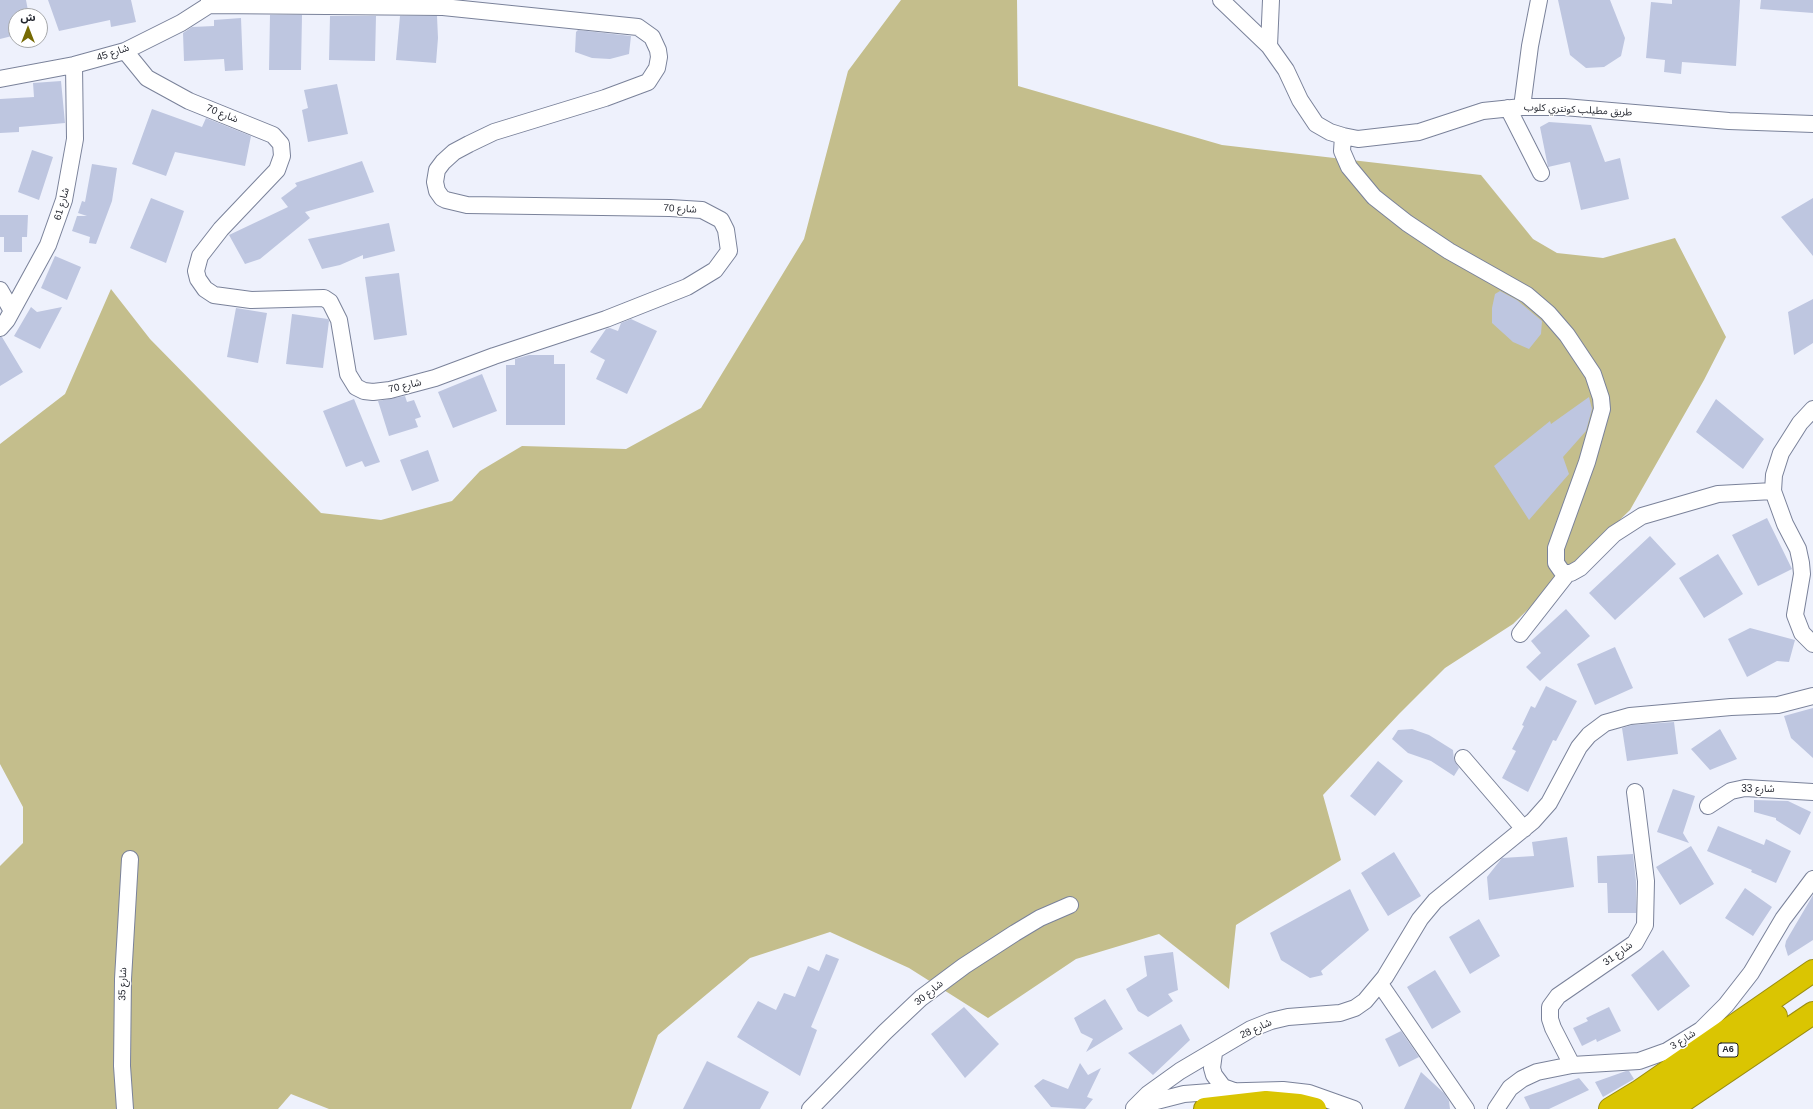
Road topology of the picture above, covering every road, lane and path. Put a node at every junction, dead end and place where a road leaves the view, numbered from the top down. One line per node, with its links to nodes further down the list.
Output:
1 (1221, 0): 6 (street, طريق مطيلب كونتري كلوب)
2 (1271, 0): 6 (street)
3 (1539, 0): 10 (street)
4 (212, 2): 5 (street, شارع 70); 7 (street, شارع 45)
5 (443, 4): 7 (street, شارع 70)
6 (1269, 46): 12 (street, طريق مطيلب كونتري كلوب)
7 (125, 51): 8 (street, شارع 45)
8 (74, 66): 9 (street, شارع 45); 15 (street, شارع 61)
9 (0, 79)
10 (1515, 108): 11 (street, طريق مطيلب كونتري كلوب); 12 (street, طريق مطيلب كونتري كلوب); 13 (street)
11 (1813, 124)
12 (1343, 136): 19 (street)
13 (1541, 173)
14 (0, 290): 15 (street)
15 (12, 311): 16 (street, شارع 61)
16 (0, 328)
17 (1813, 409): 18 (street)
18 (1773, 492): 19 (street); 21 (street)
19 (1567, 574): 20 (street)
20 (1520, 634)
21 (1813, 644)
22 (1813, 696): 27 (street, شارع 28)
23 (1463, 758): 27 (street)
24 (1635, 792): 37 (street, شارع 31)
25 (1813, 792): 26 (street, شارع 33)
26 (1708, 806)
27 (1524, 829): 32 (street, شارع 28)
28 (130, 859): 40 (street, شارع 35)
29 (1812, 877): 37 (street, شارع 3)
30 (1070, 905): 41 (street, شارع 30)
31 (1813, 971): 47 (highway)
32 (1383, 980): 36 (street, شارع 28); 45 (street)
33 (1813, 990): 48 (highway, A6)
34 (1813, 1013): 49 (highway, A6)
35 (1813, 1021): 50 (highway)
36 (1214, 1052): 38 (street); 39 (street, شارع 28)
37 (1572, 1065): 46 (street, شارع 3)
38 (1236, 1092): 39 (street); 44 (street)
39 (1132, 1108)
40 (125, 1109)
41 (810, 1109)
42 (1205, 1109): 43 (highway)
43 (1315, 1109)
44 (1354, 1109)
45 (1466, 1109)
46 (1496, 1109)
47 (1610, 1109)
48 (1641, 1109)
49 (1671, 1109)
50 (1696, 1109)

